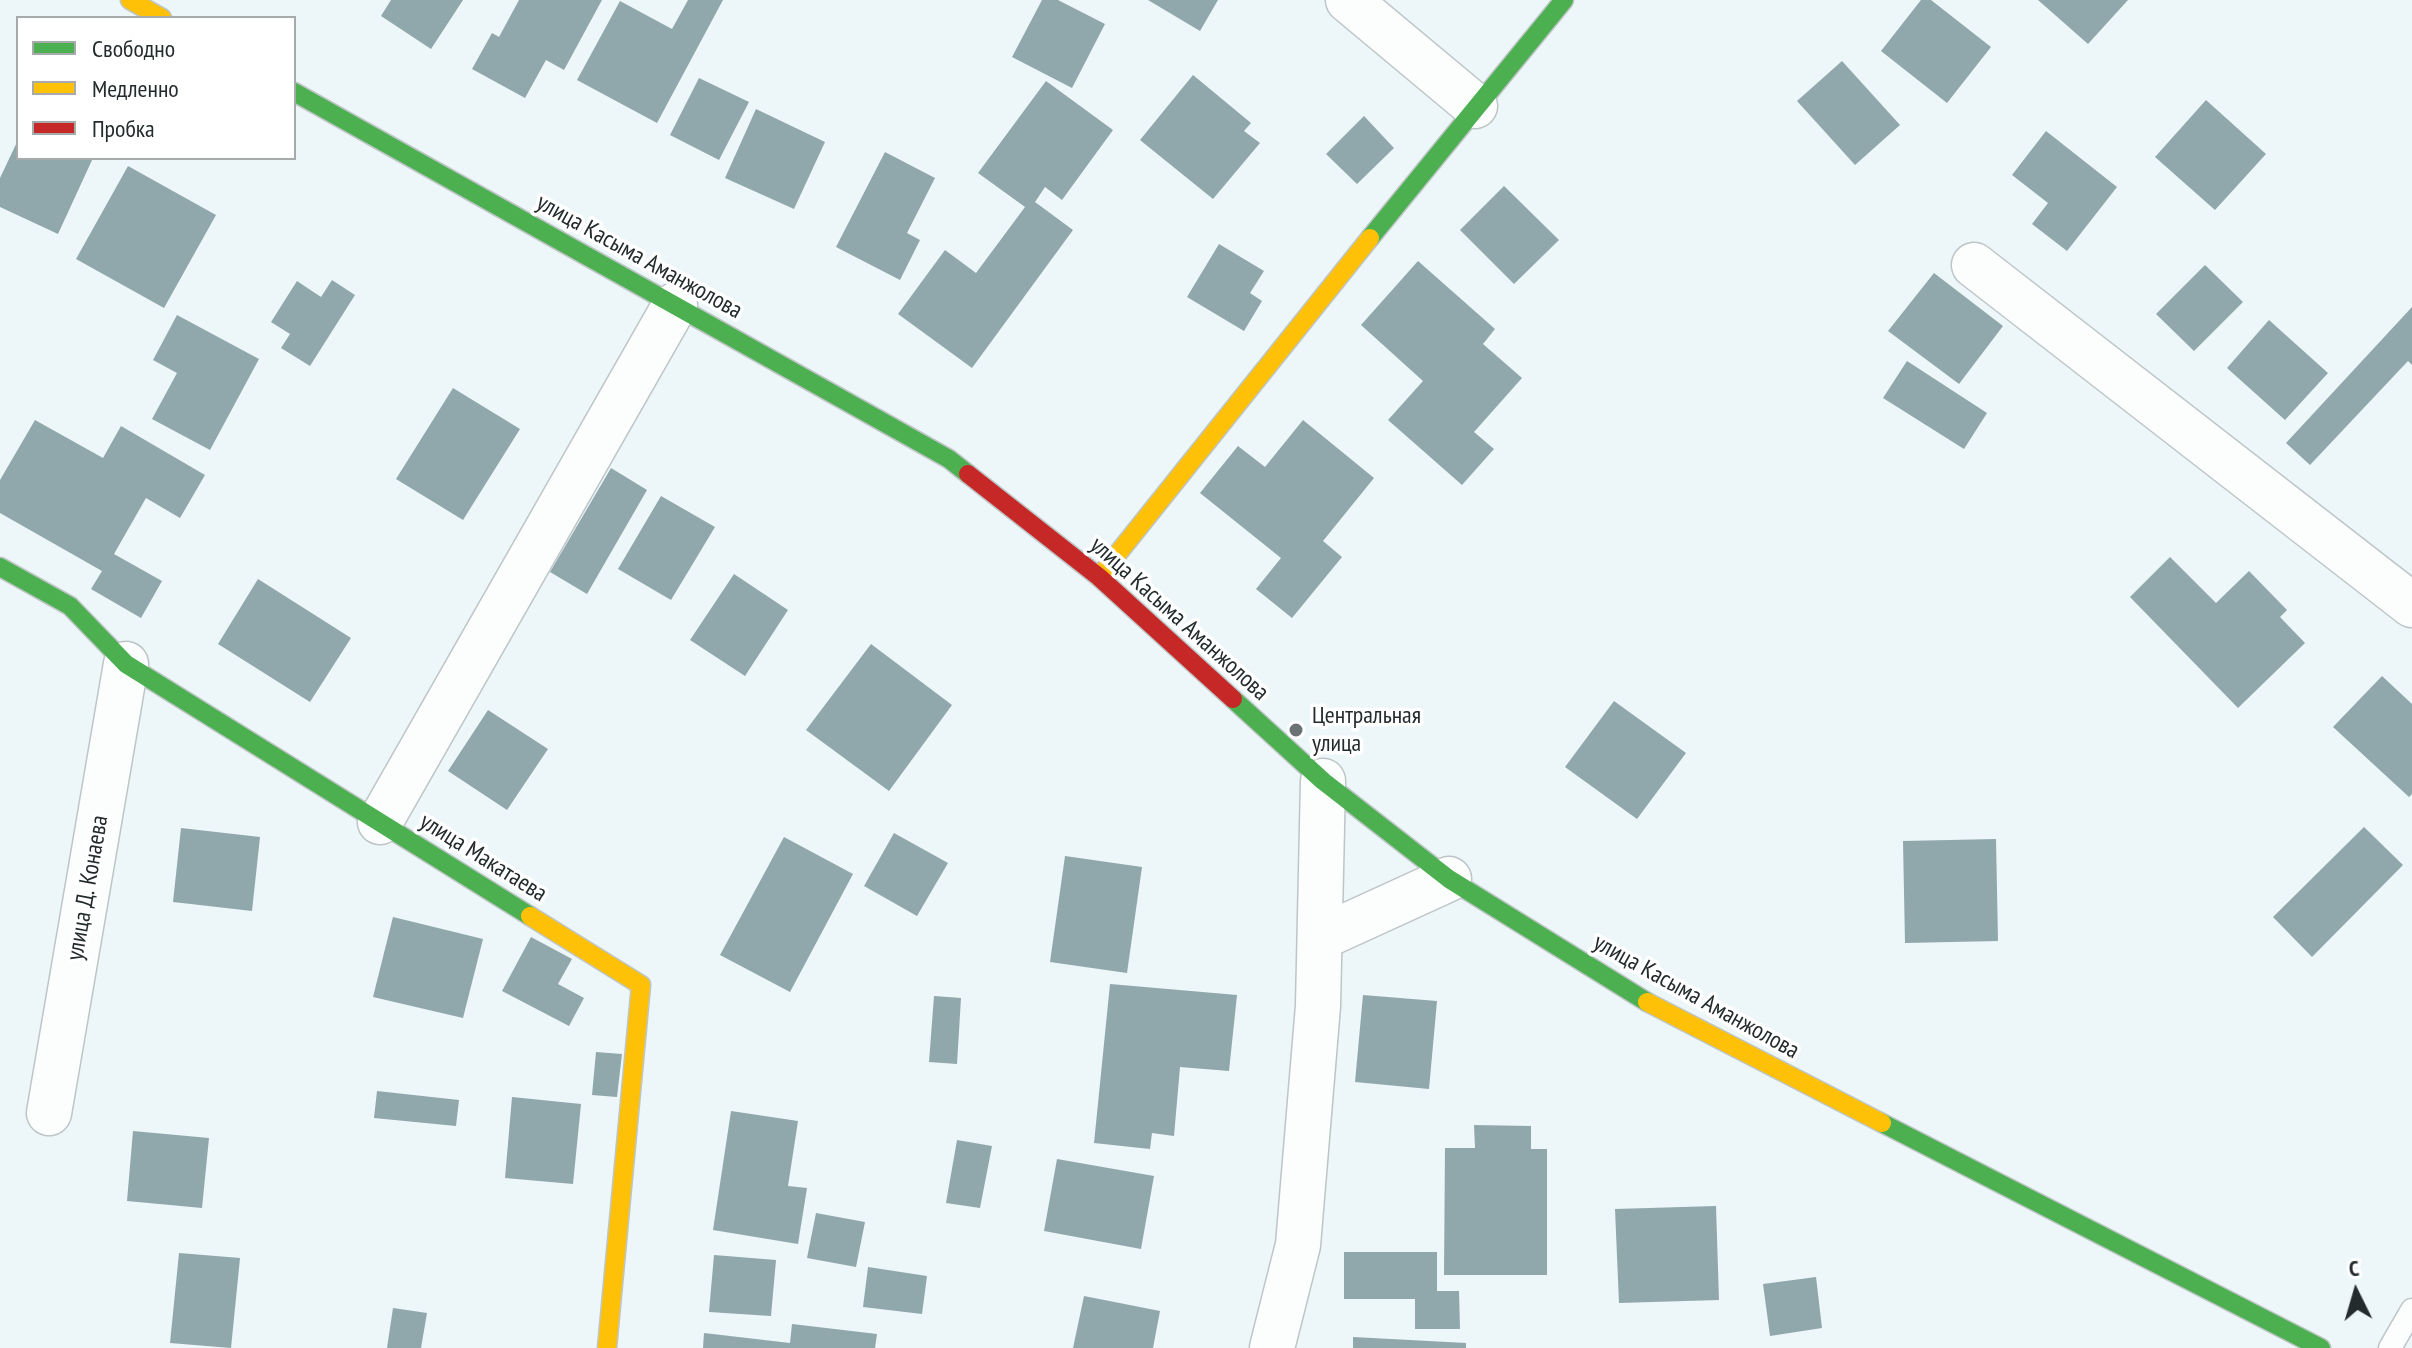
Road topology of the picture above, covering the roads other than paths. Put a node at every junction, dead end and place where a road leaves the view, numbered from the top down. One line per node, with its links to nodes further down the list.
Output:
1 (130, 0): 4 (main road)
2 (1348, 0): 6 (street)
3 (1564, 0): 6 (main road)
4 (158, 16)
5 (296, 93): 8 (main road, улица Касыма Аманжолова)
6 (1475, 106): 10 (main road)
7 (1974, 265): 11 (street)
8 (675, 305): 10 (main road, улица Касыма Аманжолова); 14 (street)
9 (0, 567): 12 (main road, улица Макатаева)
10 (1099, 577): 13 (main road, улица Касыма Аманжолова)
11 (2412, 605)
12 (126, 664): 14 (main road, улица Макатаева); 17 (street, улица Д. Конаева)
13 (1323, 781): 15 (main road, улица Касыма Аманжолова); 16 (street)
14 (380, 822): 19 (main road, улица Макатаева)
15 (1449, 879): 16 (street); 21 (main road, улица Касыма Аманжолова)
16 (1320, 938): 20 (street)
17 (49, 1113)
18 (2412, 1310): 22 (lane)
19 (607, 1348)
20 (1272, 1348)
21 (2321, 1348)
22 (2390, 1348)

